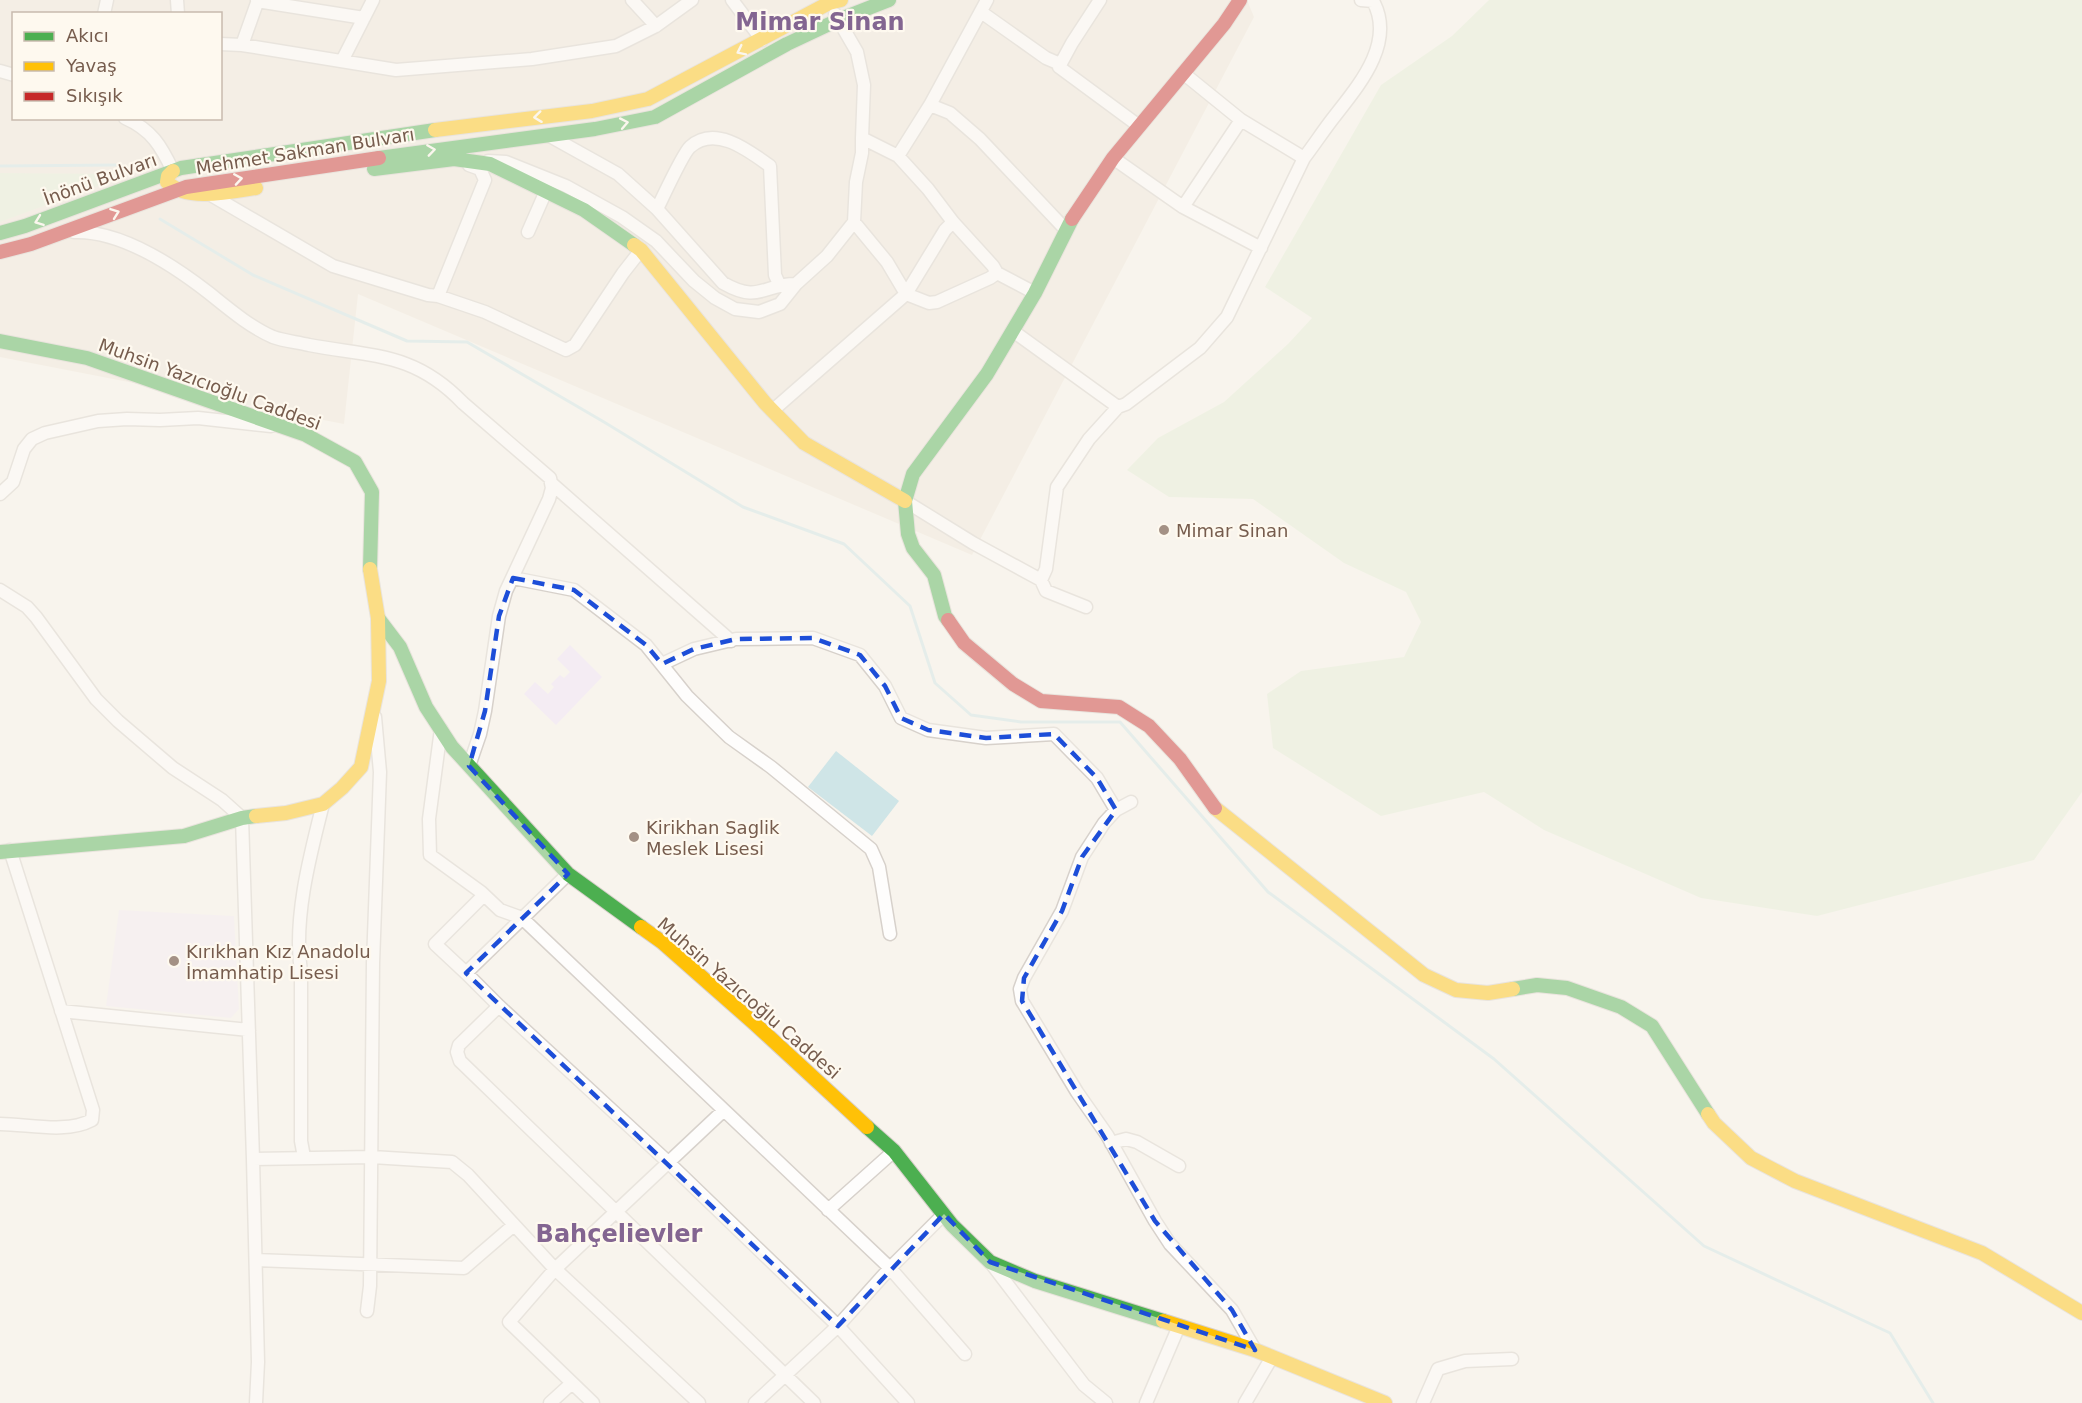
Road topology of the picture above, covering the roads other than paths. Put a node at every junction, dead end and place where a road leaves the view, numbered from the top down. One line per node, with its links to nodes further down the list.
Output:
1 (373, 0): 13 (street)
2 (633, 0): 15 (street)
3 (692, 0): 15 (street)
4 (732, 0): 16 (street)
5 (889, 0): 14 (street, Mehmet Sakman Bulvarı)
6 (987, 0): 12 (street)
7 (1100, 0): 20 (street)
8 (1240, 0): 21 (street)
9 (1361, 0): 30 (street)
10 (258, 1): 13 (street); 18 (street)
11 (833, 1): 14 (street); 16 (street, Mehmet Sakman Bulvarı)
12 (981, 12): 20 (street); 22 (street)
13 (364, 18): 19 (street)
14 (838, 20): 26 (street, Mehmet Sakman Bulvarı, one-way to 14); 27 (street)
15 (656, 26): 19 (street)
16 (762, 40): 32 (street, Mehmet Sakman Bulvarı, one-way to 32)
17 (222, 44): 18 (street)
18 (242, 45): 19 (street)
19 (342, 61)
20 (1059, 66): 25 (street)
21 (1183, 73): 24 (street); 25 (street)
22 (930, 105): 28 (street); 40 (street)
23 (129, 120): 32 (street)
24 (1241, 120): 30 (street); 36 (street)
25 (1139, 126): 29 (street)
26 (548, 135): 33 (street, Mehmet Sakman Bulvarı, one-way to 26); 37 (street)
27 (862, 138): 28 (street); 38 (street)
28 (898, 156): 39 (street)
29 (1113, 158): 36 (street); 40 (street)
30 (1304, 158): 44 (street)
31 (454, 159): 34 (street); 35 (street); 49 (street); 52 (street)
32 (173, 171): 33 (street, Mehmet Sakman Bulvarı); 43 (street, İnönü Bulvarı, one-way to 43)
33 (180, 189): 35 (street); 41 (street, İnönü Bulvarı, one-way to 33)
34 (546, 191): 42 (street); 45 (street)
35 (211, 195): 52 (street)
36 (1183, 207): 44 (street)
37 (657, 209): 48 (street); 48 (street)
38 (854, 222): 49 (street); 51 (street)
39 (953, 222): 47 (street); 51 (street)
40 (1066, 230): 50 (street)
41 (63, 232): 46 (street, İnönü Bulvarı); 58 (street)
42 (528, 232)
43 (0, 233)
44 (1261, 248): 55 (street)
45 (642, 250): 52 (street); 56 (street)
46 (0, 252)
47 (997, 273): 50 (street); 51 (street)
48 (779, 284): 49 (street)
49 (796, 284)
50 (1035, 293): 53 (street)
51 (906, 294): 56 (street)
52 (438, 296)
53 (1013, 331): 55 (street); 60 (street)
54 (0, 342): 57 (street, Muhsin Yazıcıoğlu Caddesi)
55 (1118, 407): 62 (street)
56 (772, 411): 60 (street)
57 (280, 426): 59 (street); 65 (street, Muhsin Yazıcıoğlu Caddesi)
58 (551, 483): 61 (street); 66 (street)
59 (0, 495)
60 (905, 501): 62 (street); 103 (street)
61 (513, 578): 67 (street); 70 (street)
62 (1041, 580): 64 (street)
63 (0, 590): 74 (street)
64 (1086, 607)
65 (378, 618): 68 (street); 69 (street, Muhsin Yazıcıoğlu Caddesi)
66 (731, 641): 67 (street); 73 (street)
67 (662, 664): 79 (street)
68 (374, 703): 72 (street); 89 (street)
69 (441, 729): 70 (street, Muhsin Yazıcıoğlu Caddesi); 77 (street)
70 (469, 766): 76 (street, Muhsin Yazıcıoğlu Caddesi)
71 (1131, 802): 73 (street)
72 (323, 804): 74 (street); 88 (street)
73 (1116, 810): 86 (street)
74 (242, 818): 75 (street); 83 (street)
75 (5, 851): 82 (street)
76 (567, 874): 78 (street); 87 (street, Muhsin Yazıcıoğlu Caddesi)
77 (481, 892): 78 (street); 80 (street)
78 (522, 918): 80 (street); 84 (street)
79 (890, 934)
80 (466, 973): 81 (street)
81 (499, 1006): 91 (street); 94 (street)
82 (61, 1011): 83 (street); 85 (street)
83 (249, 1030): 90 (street)
84 (723, 1111): 91 (street); 93 (street)
85 (0, 1124)
86 (1111, 1143): 92 (street); 106 (street)
87 (894, 1151): 93 (street); 95 (street, Muhsin Yazıcıoğlu Caddesi)
88 (304, 1157): 89 (street); 90 (street)
89 (372, 1157): 96 (street); 99 (street)
90 (253, 1159): 97 (street)
91 (669, 1163): 94 (street); 104 (street)
92 (1179, 1166)
93 (828, 1210): 100 (street)
94 (616, 1214): 101 (street); 110 (street)
95 (944, 1214): 98 (street, Muhsin Yazıcıoğlu Caddesi); 100 (street)
96 (514, 1225): 99 (street); 101 (street)
97 (255, 1260): 99 (street); 112 (street)
98 (990, 1262): 105 (street); 119 (street)
99 (370, 1265): 102 (street)
100 (890, 1268): 104 (street); 107 (street)
101 (555, 1269): 111 (street); 115 (street)
102 (367, 1311)
103 (2082, 1313)
104 (838, 1326): 110 (street); 118 (street)
105 (1179, 1326): 106 (street); 120 (street)
106 (1256, 1350): 108 (street)
107 (965, 1354)
108 (1272, 1357): 121 (street); 122 (street)
109 (1512, 1359): 123 (street)
110 (785, 1375): 116 (street); 117 (street)
111 (572, 1383): 113 (street); 114 (street)
112 (256, 1403)
113 (550, 1403)
114 (593, 1403)
115 (699, 1403)
116 (755, 1403)
117 (814, 1403)
118 (908, 1403)
119 (1106, 1403)
120 (1146, 1403)
121 (1245, 1403)
122 (1385, 1403)
123 (1423, 1403)

